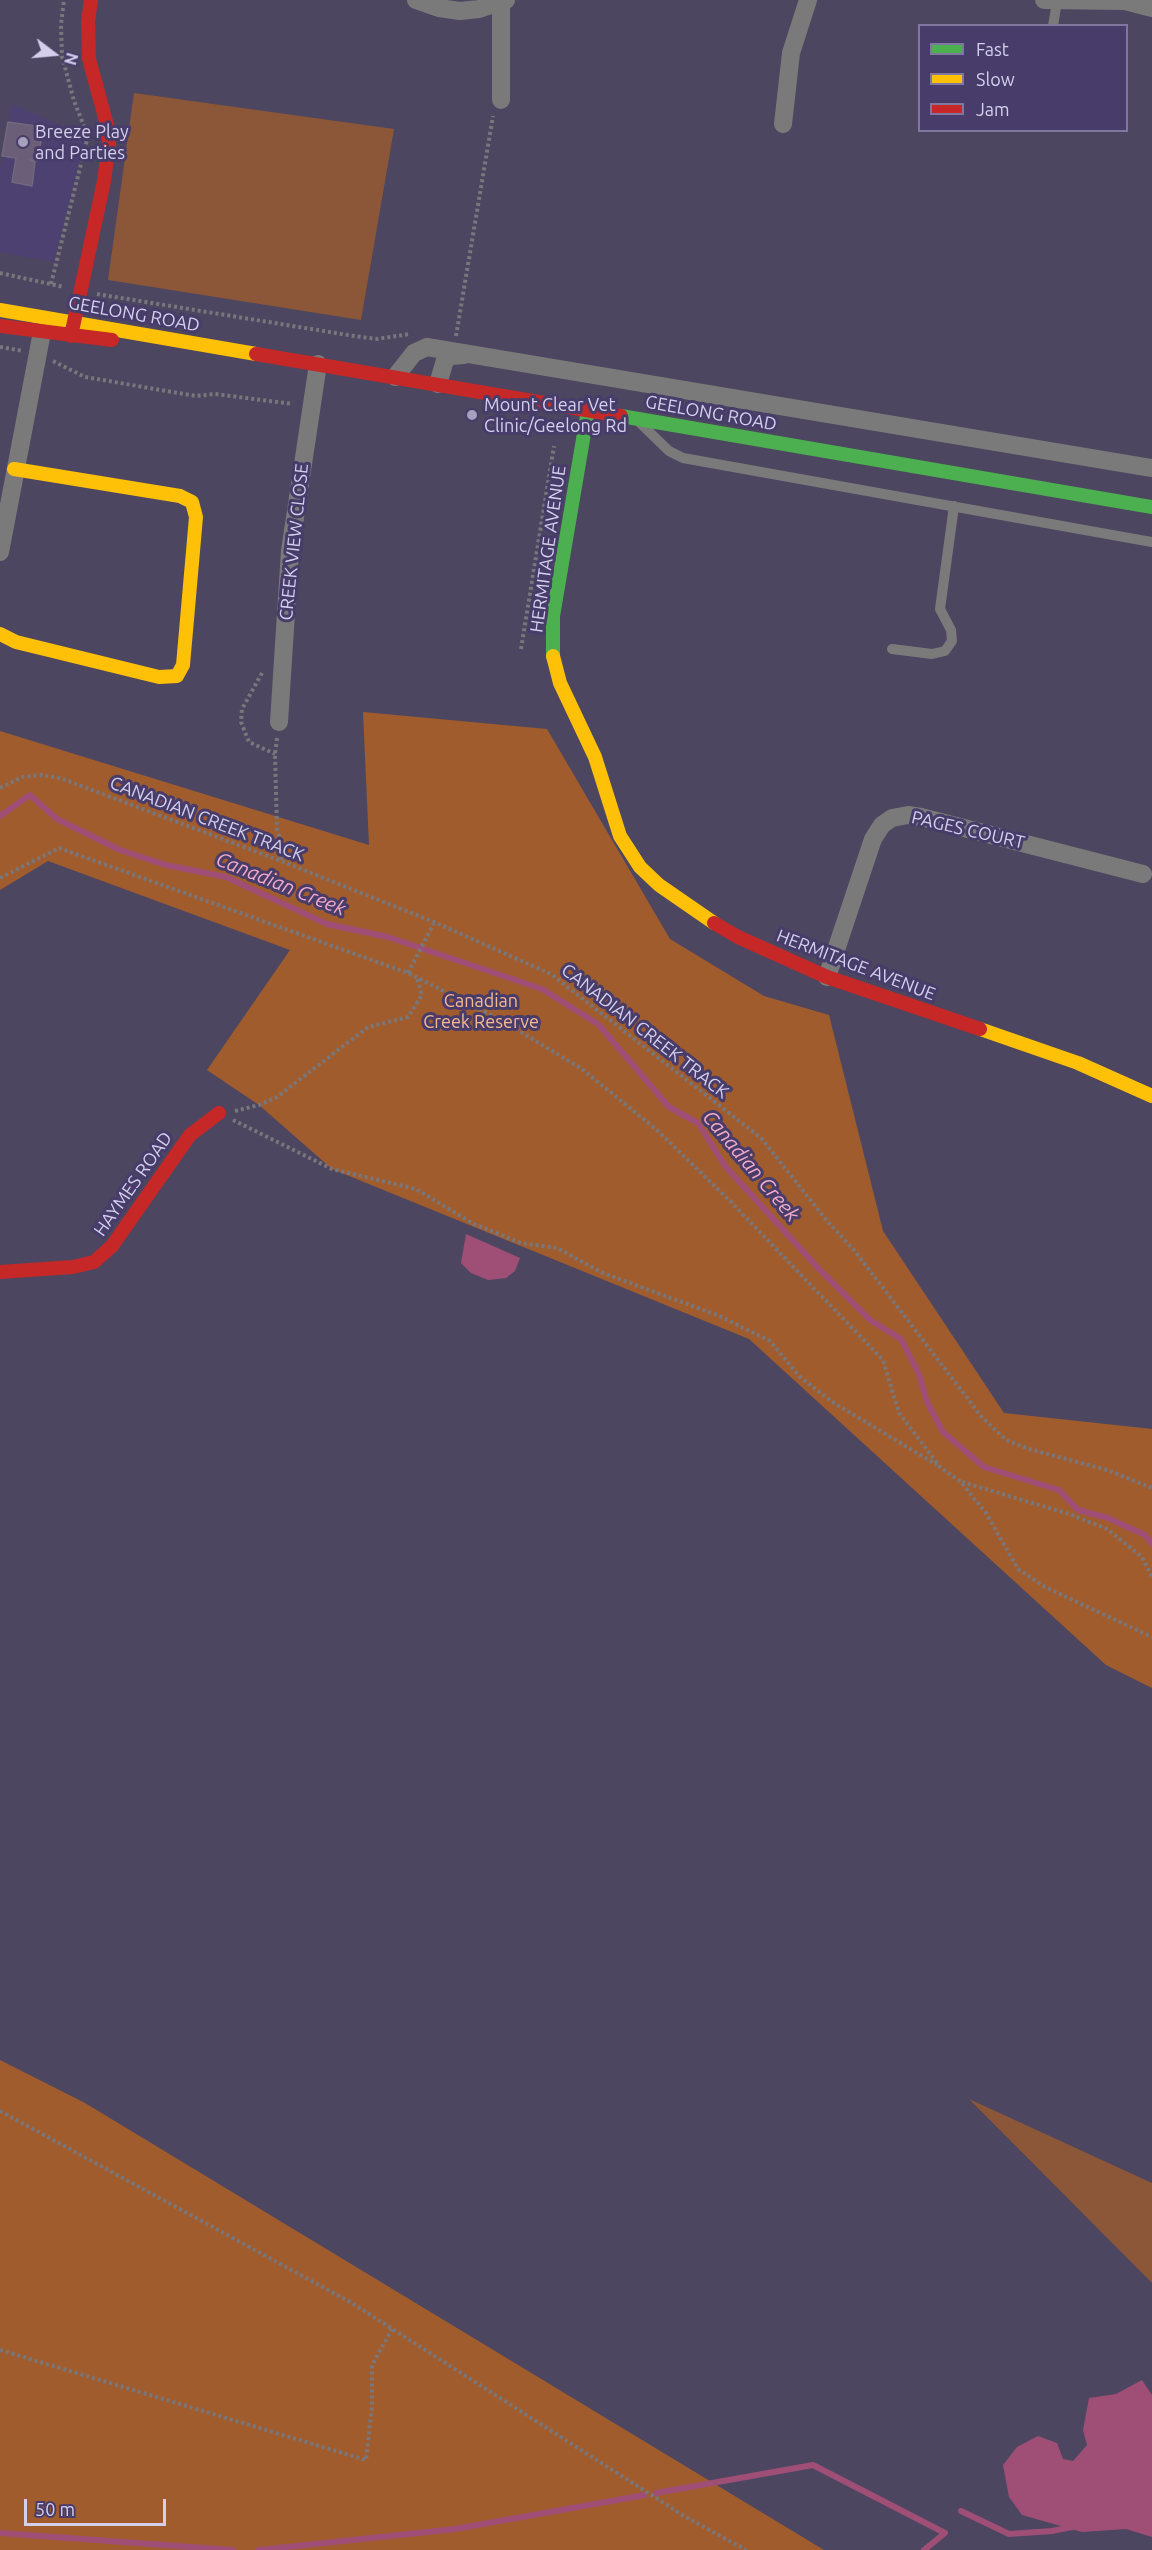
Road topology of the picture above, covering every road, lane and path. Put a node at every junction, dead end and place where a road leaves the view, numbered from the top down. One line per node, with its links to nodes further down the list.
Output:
1 (64, 0): 12 (path)
2 (91, 0): 13 (street)
3 (416, 0): 5 (street)
4 (808, 0): 10 (street)
5 (503, 1): 9 (street)
6 (1050, 1): 7 (street); 8 (lane)
7 (1152, 8)
8 (1053, 24)
9 (501, 100): 19 (path)
10 (783, 124)
11 (0, 273): 12 (path)
12 (51, 284): 13 (path)
13 (81, 291): 17 (street); 18 (path)
14 (0, 310): 15 (street, GEELONG ROAD)
15 (44, 325): 16 (street, GEELONG ROAD); 17 (street, GEELONG ROAD); 21 (street)
16 (0, 326)
17 (73, 329): 23 (street, GEELONG ROAD)
18 (412, 333)
19 (452, 341): 22 (street); 24 (street)
20 (0, 347): 21 (path)
21 (37, 356): 27 (path); 31 (street)
22 (477, 356): 25 (street); 30 (street)
23 (318, 364): 24 (street, GEELONG ROAD); 40 (street, CREEK VIEW CLOSE)
24 (395, 377): 25 (street, GEELONG ROAD)
25 (438, 384): 26 (street, GEELONG ROAD)
26 (588, 410): 28 (street, GEELONG ROAD); 49 (street, HERMITAGE AVENUE)
27 (292, 415)
28 (635, 418): 32 (lane); 33 (street, GEELONG ROAD)
29 (554, 446): 37 (path)
30 (1152, 468)
31 (14, 469): 35 (street); 36 (street)
32 (954, 506): 34 (lane); 38 (lane)
33 (1152, 507)
34 (1152, 542)
35 (0, 552)
36 (0, 634)
37 (522, 649)
38 (892, 649)
39 (263, 664): 41 (path)
40 (279, 722): 41 (path)
41 (275, 753): 43 (path)
42 (0, 788): 43 (path, CANADIAN CREEK TRACK)
43 (281, 861): 46 (path, CANADIAN CREEK TRACK)
44 (1143, 874): 49 (street, PAGES COURT)
45 (0, 878): 47 (path)
46 (434, 922): 47 (path); 56 (path, CANADIAN CREEK TRACK)
47 (408, 973): 48 (path)
48 (417, 977): 51 (path); 54 (path)
49 (827, 977): 50 (street, HERMITAGE AVENUE)
50 (1152, 1096)
51 (244, 1110)
52 (219, 1113): 53 (street, HAYMES ROAD); 54 (path)
53 (0, 1272)
54 (940, 1467): 55 (path)
55 (961, 1482): 57 (path); 58 (path)
56 (1152, 1488)
57 (1152, 1576)
58 (1152, 1637)
59 (0, 2111): 60 (path)
60 (392, 2329): 61 (path); 62 (path)
61 (0, 2350)
62 (747, 2550)

